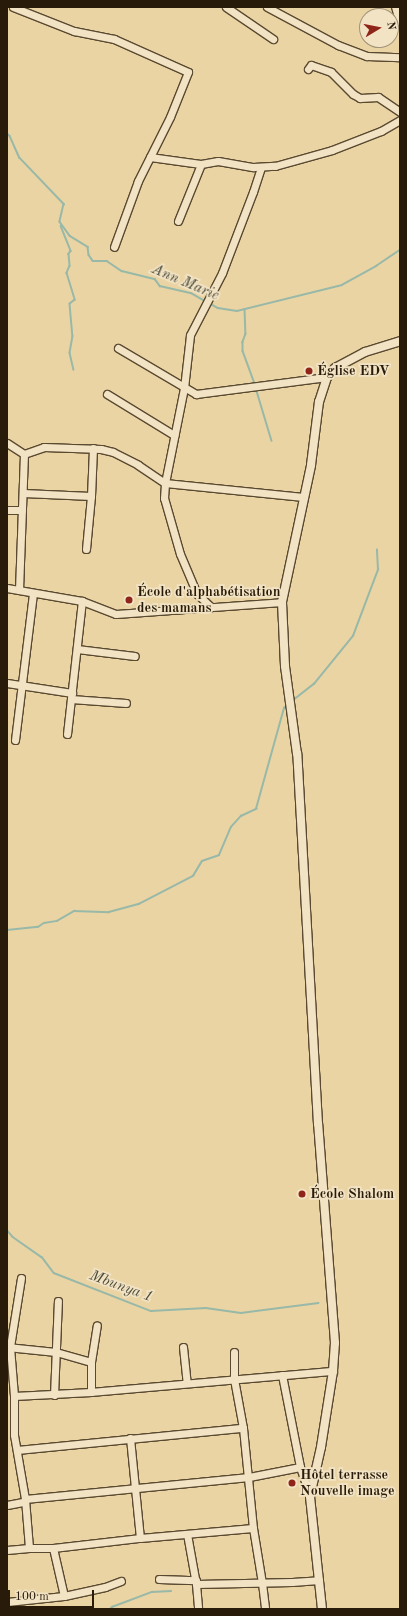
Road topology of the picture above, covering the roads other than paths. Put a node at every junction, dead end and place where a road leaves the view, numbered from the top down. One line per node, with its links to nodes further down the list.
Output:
1 (13, 7): 11 (street)
2 (226, 7): 6 (street)
3 (267, 7): 7 (street)
4 (396, 7): 5 (street)
5 (400, 21)
6 (273, 39)
7 (400, 57)
8 (308, 69): 9 (street)
9 (400, 112)
10 (400, 120): 13 (street)
11 (150, 157): 12 (street); 15 (street)
12 (201, 164): 13 (street); 14 (street)
13 (260, 168): 19 (street)
14 (178, 221)
15 (114, 247)
16 (400, 341): 18 (street)
17 (118, 348): 19 (street)
18 (327, 377): 19 (street); 28 (street)
19 (184, 388): 21 (street)
20 (107, 394): 21 (street)
21 (174, 435): 25 (street)
22 (7, 443): 24 (street)
23 (93, 448): 24 (street); 25 (street); 27 (street)
24 (24, 454): 26 (street)
25 (165, 483): 28 (street); 37 (street)
26 (23, 493): 27 (street); 30 (street)
27 (91, 496): 31 (street)
28 (304, 497): 36 (street)
29 (7, 510): 30 (street)
30 (22, 510): 33 (street)
31 (86, 549)
32 (7, 588): 33 (street)
33 (20, 590): 34 (street)
34 (33, 593): 35 (street); 41 (street)
35 (82, 601): 37 (street); 38 (street)
36 (282, 602): 37 (street); 54 (street)
37 (211, 607)
38 (77, 649): 39 (street); 42 (street)
39 (136, 656)
40 (7, 683): 41 (street)
41 (21, 685): 42 (street); 45 (street)
42 (71, 696): 43 (street); 44 (street)
43 (126, 703)
44 (67, 734)
45 (15, 740)
46 (21, 1278): 49 (street)
47 (58, 1302): 51 (street)
48 (96, 1325): 53 (street)
49 (8, 1347): 51 (street); 60 (street)
50 (183, 1347): 57 (street)
51 (56, 1352): 53 (street); 59 (street)
52 (234, 1352): 56 (street)
53 (91, 1362): 58 (street)
54 (333, 1371): 55 (street); 68 (street)
55 (282, 1375): 56 (street); 65 (street)
56 (234, 1379): 57 (street); 61 (street)
57 (187, 1383): 58 (street)
58 (91, 1392): 59 (street)
59 (54, 1395): 60 (street)
60 (14, 1396): 62 (street)
61 (243, 1428): 63 (street); 66 (street)
62 (11, 1436): 64 (street)
63 (130, 1438): 64 (street); 67 (street)
64 (17, 1450): 69 (street)
65 (300, 1467): 66 (street); 68 (street)
66 (249, 1477): 67 (street); 71 (street)
67 (136, 1488): 69 (street); 73 (street)
68 (310, 1496): 78 (street)
69 (24, 1501): 70 (street); 74 (street)
70 (7, 1506)
71 (253, 1528): 72 (street); 81 (street)
72 (187, 1534): 73 (street); 80 (street)
73 (140, 1538): 75 (street)
74 (29, 1548): 75 (street); 76 (street)
75 (53, 1548): 82 (street)
76 (7, 1550)
77 (158, 1579): 80 (street)
78 (319, 1580): 81 (street); 86 (street)
79 (121, 1581): 82 (street)
80 (196, 1582): 81 (street); 84 (street)
81 (262, 1583): 85 (street)
82 (64, 1596): 83 (street)
83 (7, 1602)
84 (198, 1609)
85 (265, 1609)
86 (322, 1609)

